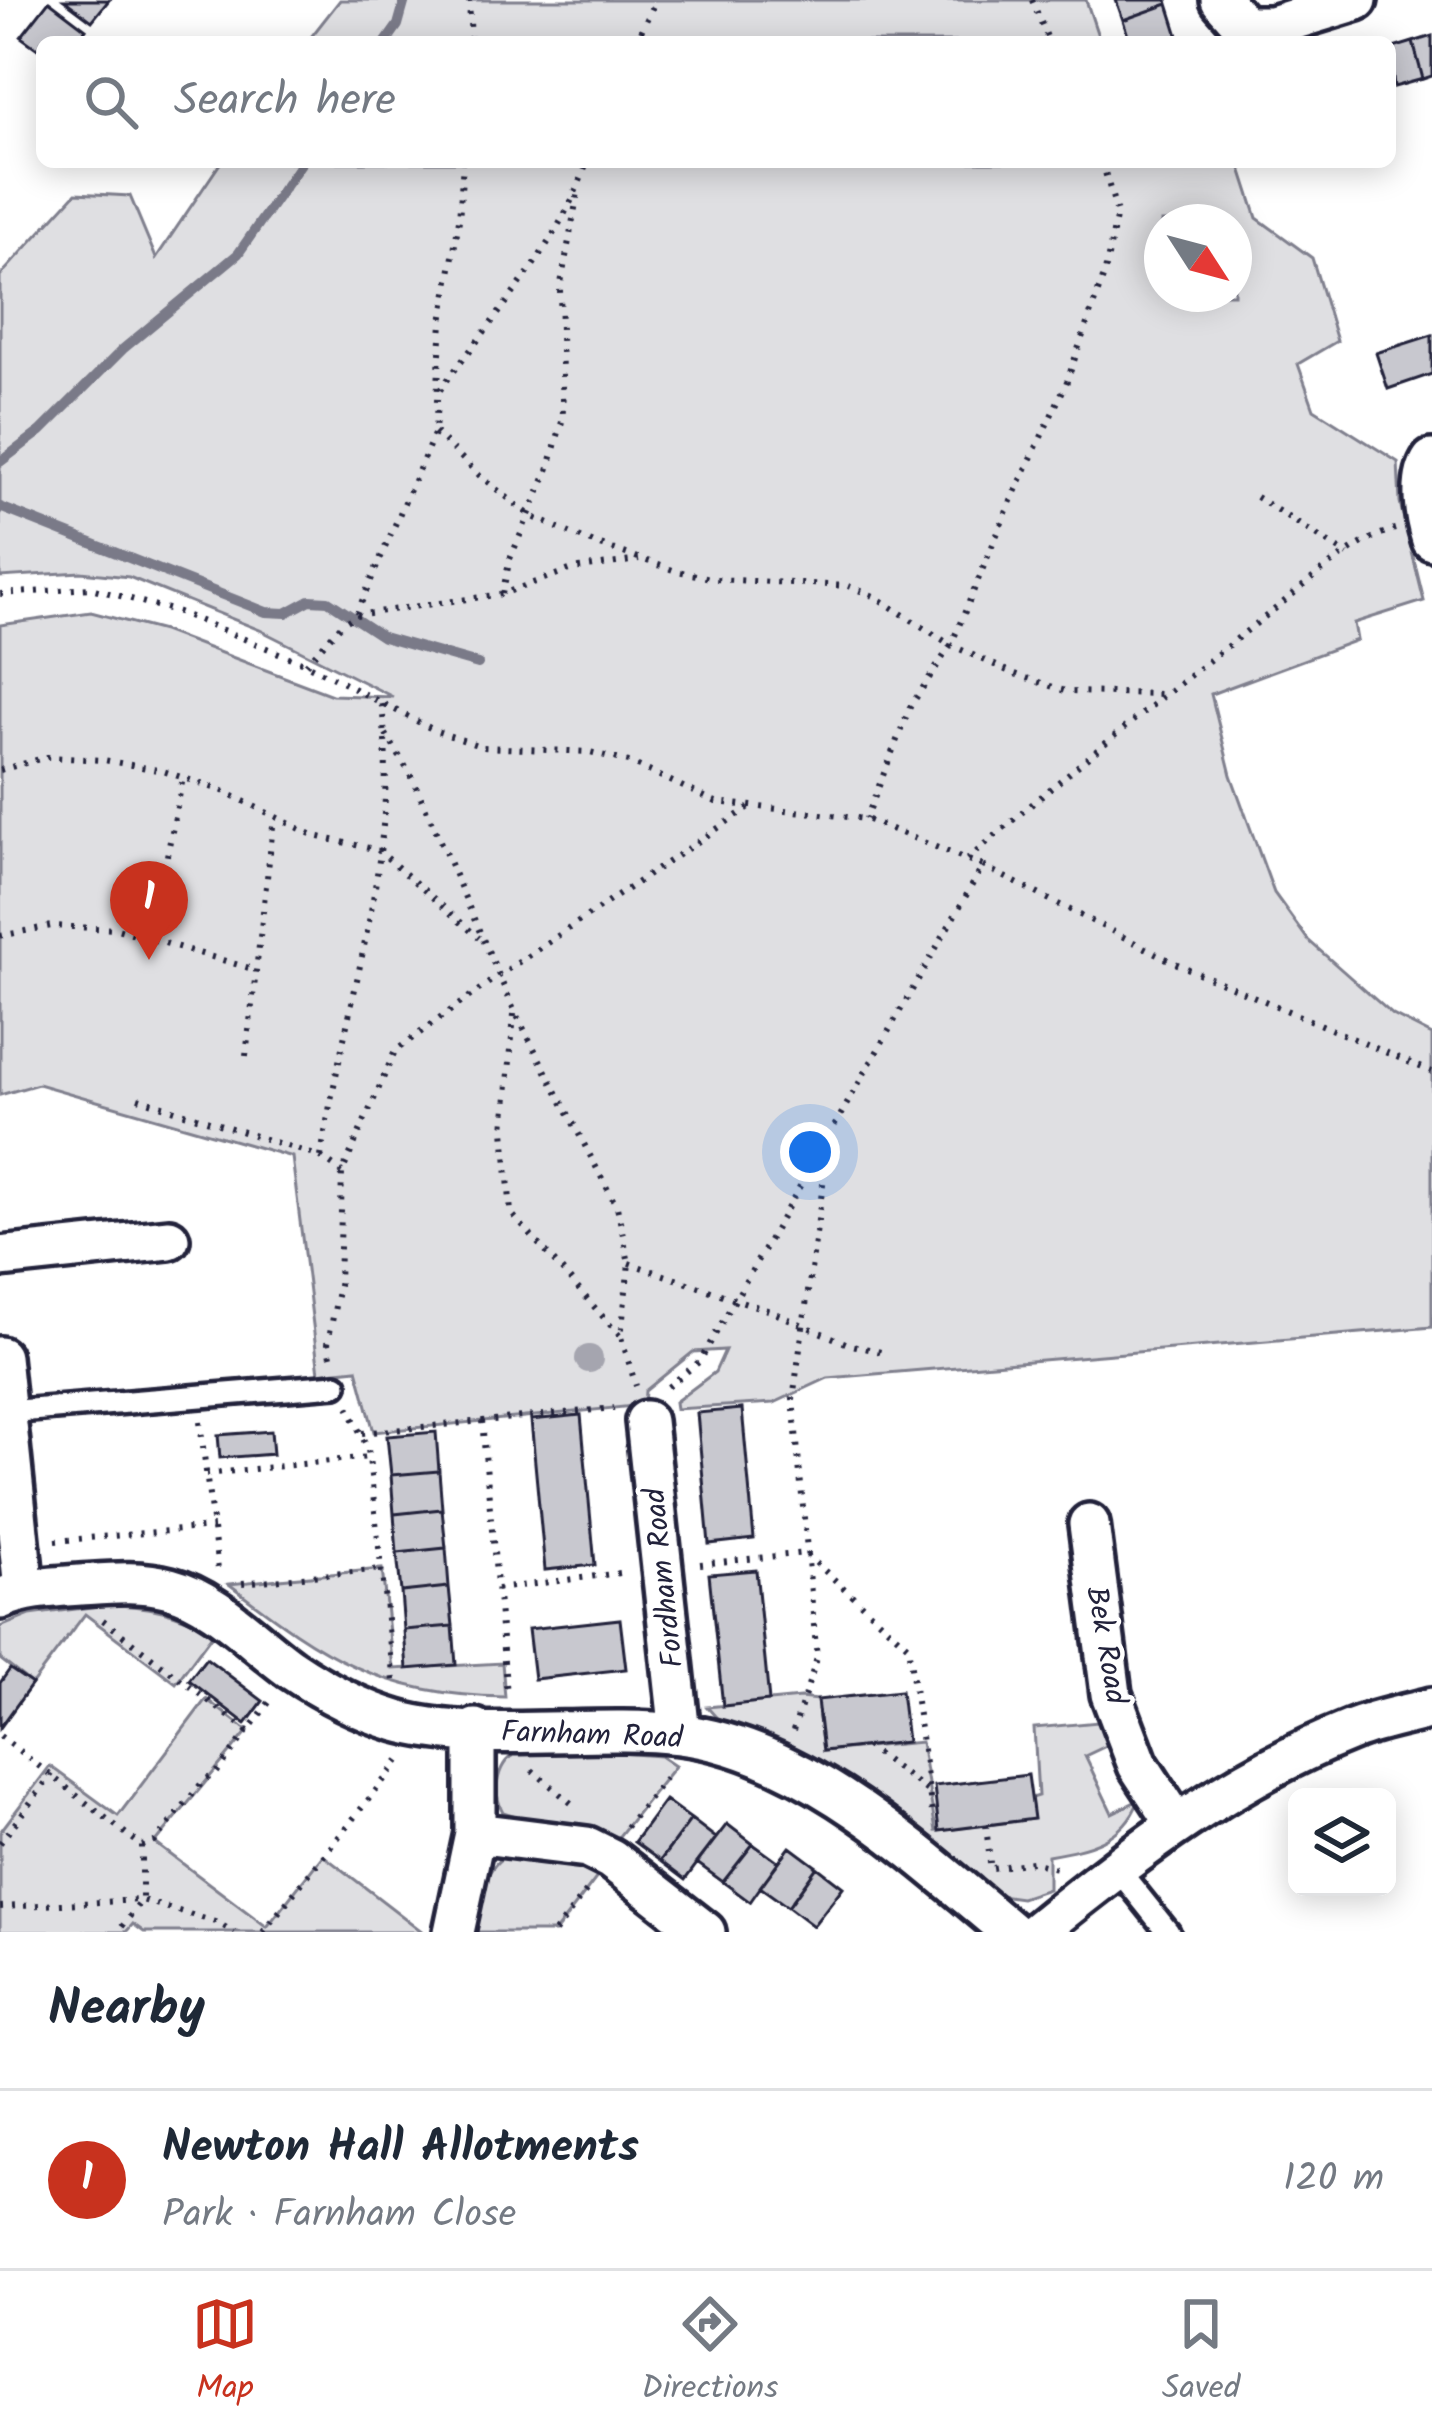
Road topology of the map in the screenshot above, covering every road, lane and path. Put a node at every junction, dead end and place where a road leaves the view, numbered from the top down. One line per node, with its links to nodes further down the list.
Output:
1 (470, 0): 6 (path)
2 (656, 0): 7 (path)
3 (1032, 0): 8 (path)
4 (1221, 0): 5 (street)
5 (1357, 0)
6 (471, 36)
7 (639, 36)
8 (1047, 36)
9 (462, 168): 13 (path)
10 (585, 168): 12 (path)
11 (1104, 168): 24 (path)
12 (579, 187): 13 (path); 17 (path)
13 (437, 394): 14 (path)
14 (435, 432): 17 (path); 23 (path)
15 (1432, 460): 18 (street)
16 (1256, 497): 19 (path)
17 (531, 516): 20 (path); 22 (path)
18 (1429, 530): 19 (path)
19 (1348, 555): 26 (path)
20 (643, 560): 22 (path); 24 (path)
21 (0, 594): 25 (path)
22 (502, 594): 23 (path)
23 (356, 615): 25 (path)
24 (951, 645): 26 (path); 33 (path)
25 (306, 664): 27 (path)
26 (1166, 694): 35 (path)
27 (381, 700): 28 (path); 31 (path)
28 (386, 734): 34 (path); 39 (path)
29 (0, 770): 30 (path)
30 (183, 778): 32 (path); 38 (path)
31 (752, 806): 33 (path); 41 (path)
32 (274, 818): 34 (path); 40 (path)
33 (866, 819): 35 (path)
34 (379, 850): 39 (path); 47 (path)
35 (967, 860): 36 (path)
36 (983, 866): 44 (path); 46 (path)
37 (0, 936): 38 (path)
38 (150, 938): 40 (path)
39 (483, 941): 41 (path)
40 (256, 970): 43 (path)
41 (498, 976): 42 (path); 48 (path)
42 (514, 1010): 51 (path); 54 (path)
43 (246, 1056)
44 (1432, 1072)
45 (138, 1098): 47 (path)
46 (831, 1128): 52 (path); 53 (path)
47 (321, 1157): 48 (path)
48 (342, 1173): 57 (path)
49 (169, 1239): 50 (street)
50 (0, 1257)
51 (629, 1263): 52 (path); 54 (path)
52 (736, 1300): 53 (path); 59 (path)
53 (803, 1325): 55 (path); 68 (path)
54 (620, 1337): 59 (path)
55 (881, 1352)
56 (0, 1358): 60 (street)
57 (336, 1384): 58 (lane); 62 (path)
58 (197, 1396): 60 (lane); 64 (path)
59 (642, 1402): 61 (path); 77 (street, Fordham Road)
60 (6, 1412): 67 (street)
61 (482, 1420): 62 (path); 75 (path)
62 (362, 1433): 63 (path)
63 (369, 1457): 64 (path); 69 (path)
64 (206, 1474): 66 (path)
65 (1089, 1524): 84 (street, Bek Road)
66 (213, 1527): 67 (path); 71 (path)
67 (18, 1544): 70 (street)
68 (805, 1553): 80 (path); 82 (path)
69 (382, 1569): 71 (path); 74 (path)
70 (28, 1592): 71 (street, Farnham Road); 76 (path)
71 (212, 1594): 72 (street, Farnham Road)
72 (294, 1671): 74 (street, Farnham Road); 76 (path)
73 (1432, 1708): 84 (street)
74 (413, 1724): 75 (street, Farnham Road); 97 (path)
75 (493, 1730): 77 (street, Farnham Road); 83 (path); 86 (street, Farnham Road)
76 (248, 1731): 89 (path)
77 (680, 1734): 80 (street, Farnham Road); 87 (path)
78 (0, 1736): 81 (path)
79 (866, 1746): 82 (path)
80 (793, 1770): 92 (street, Farnham Road)
81 (52, 1774): 88 (path); 89 (path)
82 (929, 1792): 92 (path)
83 (582, 1812)
84 (1176, 1823): 91 (street)
85 (986, 1825): 90 (path)
86 (476, 1833): 98 (street, Farnham Road); 99 (street)
87 (616, 1840)
88 (0, 1843)
89 (142, 1846): 93 (path)
90 (990, 1868): 91 (path); 92 (path)
91 (1109, 1873): 101 (street); 102 (lane)
92 (941, 1875): 100 (street, Farnham Road)
93 (142, 1900): 94 (path); 95 (path); 96 (path)
94 (0, 1907)
95 (118, 1932)
96 (235, 1932)
97 (263, 1932)
98 (454, 1932)
99 (705, 1932)
100 (1011, 1932)
101 (1036, 1932)
102 (1168, 1932)

